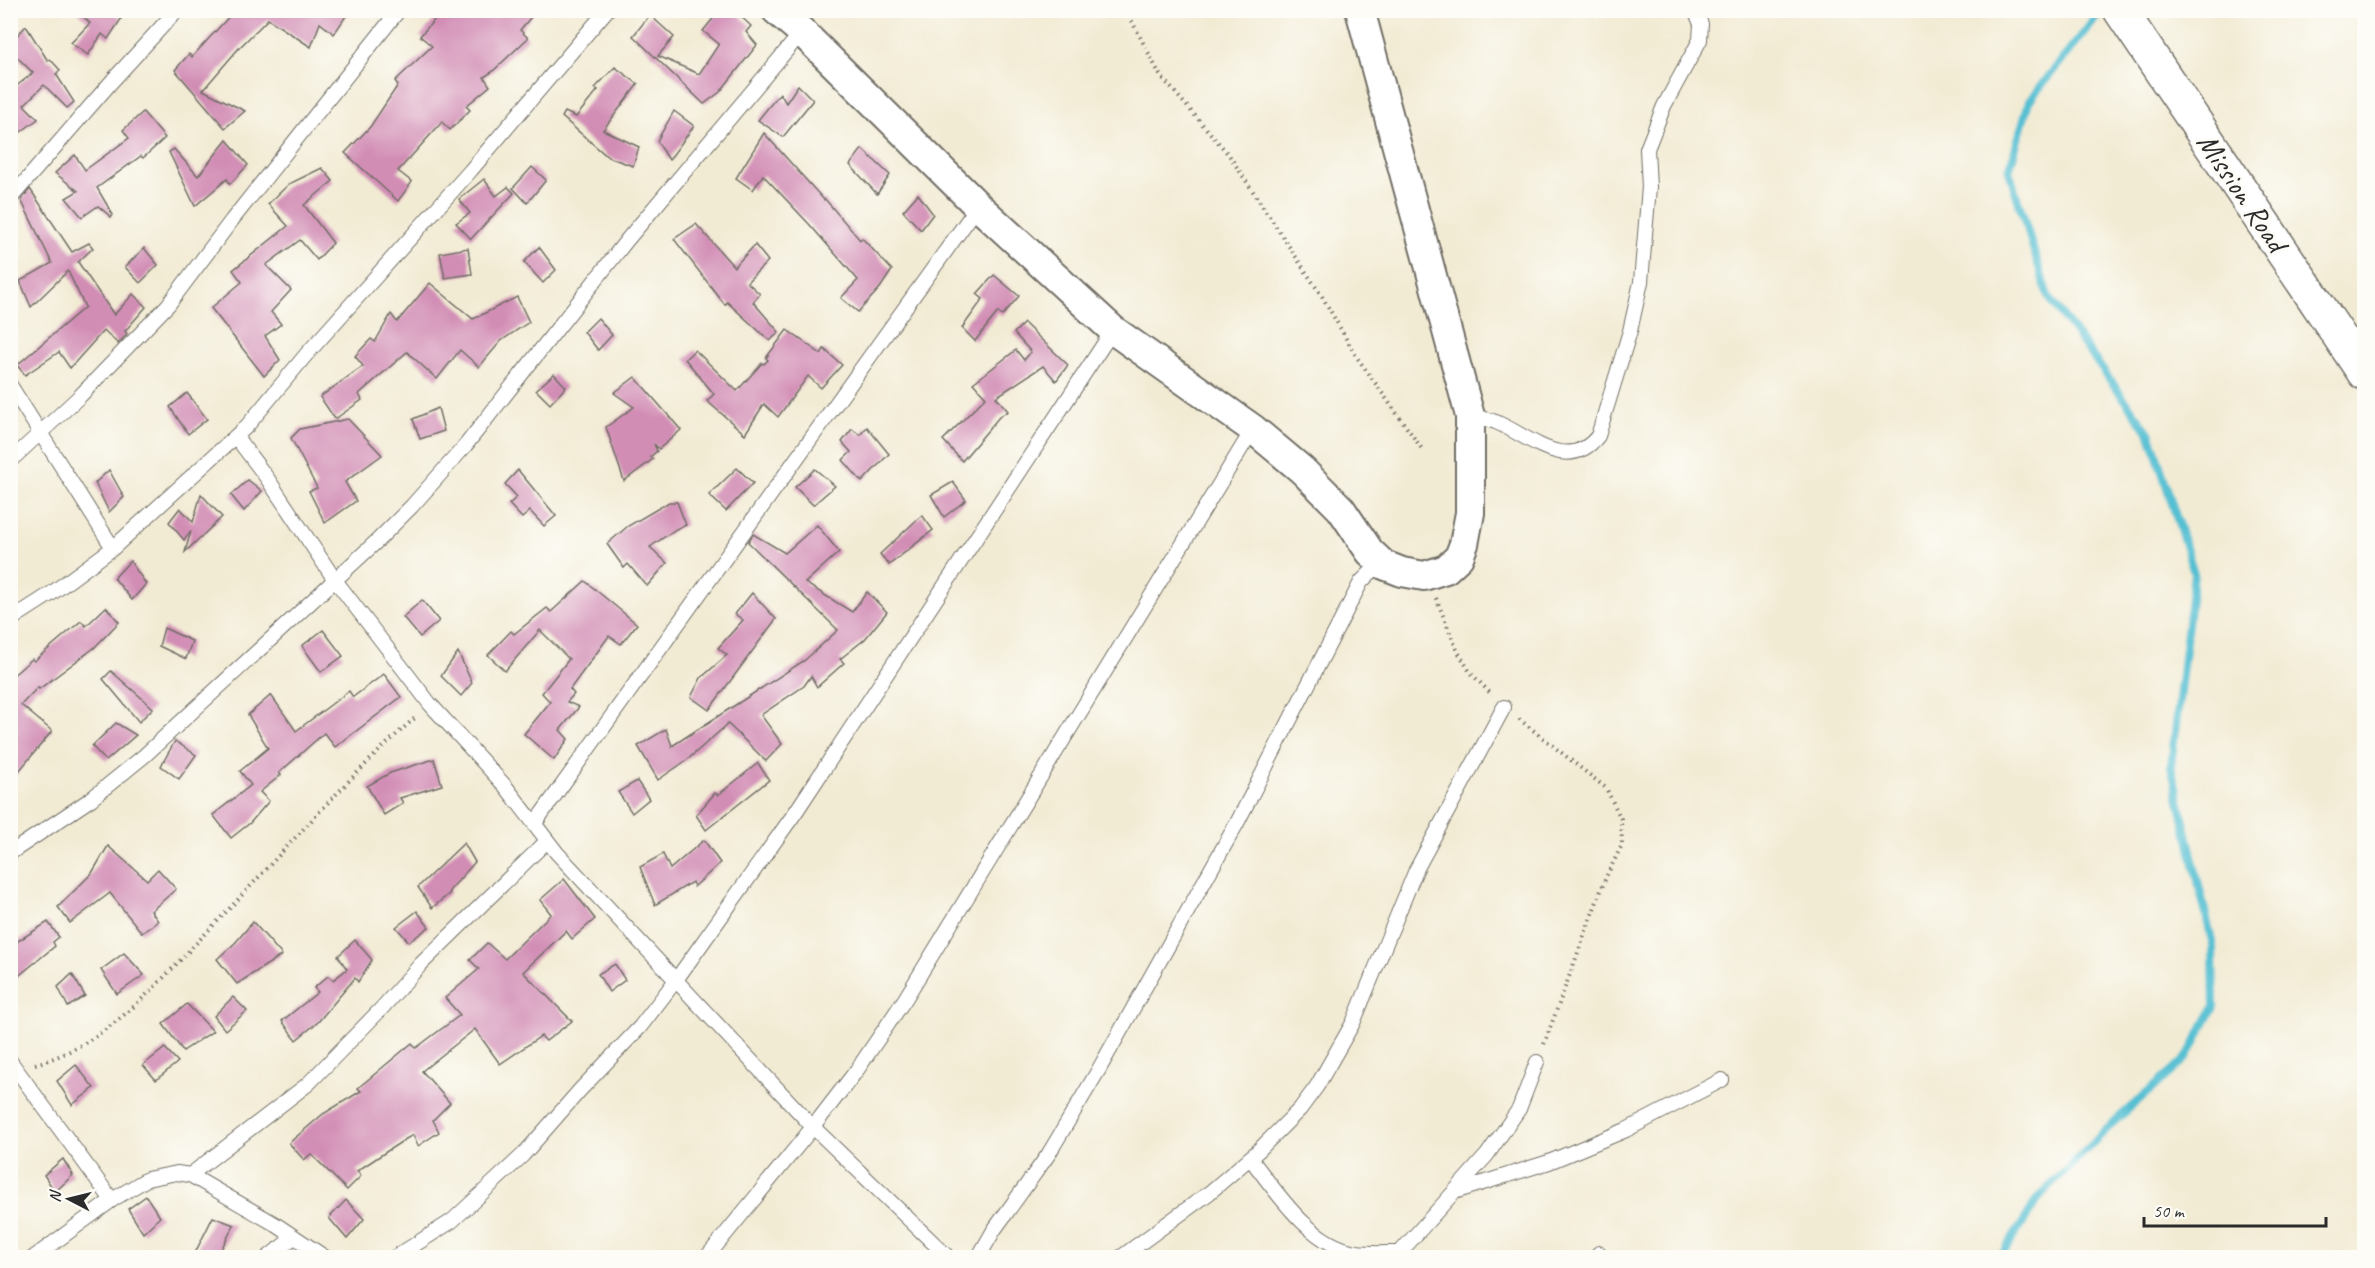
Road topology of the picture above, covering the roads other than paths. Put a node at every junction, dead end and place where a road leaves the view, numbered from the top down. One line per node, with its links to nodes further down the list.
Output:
1 (177, 10): 9 (lane)
2 (399, 10): 16 (lane)
3 (607, 10): 17 (lane)
4 (776, 10): 8 (street)
5 (1360, 10): 14 (street)
6 (1695, 10): 14 (lane)
7 (2120, 10): 12 (street, Mission Road)
8 (802, 33): 10 (street); 21 (lane)
9 (10, 199)
10 (978, 206): 11 (street); 24 (lane)
11 (1113, 330): 15 (street); 27 (lane)
12 (2364, 373)
13 (10, 385): 16 (lane)
14 (1470, 416): 20 (street)
15 (1253, 429): 20 (street); 31 (lane)
16 (42, 431): 18 (lane); 19 (lane)
17 (236, 437): 19 (lane); 21 (lane)
18 (10, 461)
19 (113, 548): 22 (lane)
20 (1384, 565): 44 (lane)
21 (335, 580): 24 (lane); 26 (lane)
22 (10, 620)
23 (1504, 707): 32 (lane)
24 (535, 823): 25 (lane)
25 (548, 841): 27 (lane); 33 (lane)
26 (10, 853)
27 (676, 980): 31 (lane); 41 (lane)
28 (1537, 1062): 34 (lane)
29 (13, 1065): 35 (lane)
30 (1722, 1080): 34 (lane)
31 (813, 1127): 42 (lane); 43 (lane)
32 (1250, 1158): 37 (lane); 45 (lane)
33 (190, 1175): 35 (lane); 36 (lane)
34 (1454, 1192): 37 (lane)
35 (112, 1200): 38 (lane)
36 (294, 1237): 39 (lane); 40 (lane)
37 (1396, 1255)
38 (33, 1257)
39 (267, 1257)
40 (327, 1257)
41 (394, 1257)
42 (706, 1257)
43 (949, 1257)
44 (978, 1257)
45 (1120, 1257)

